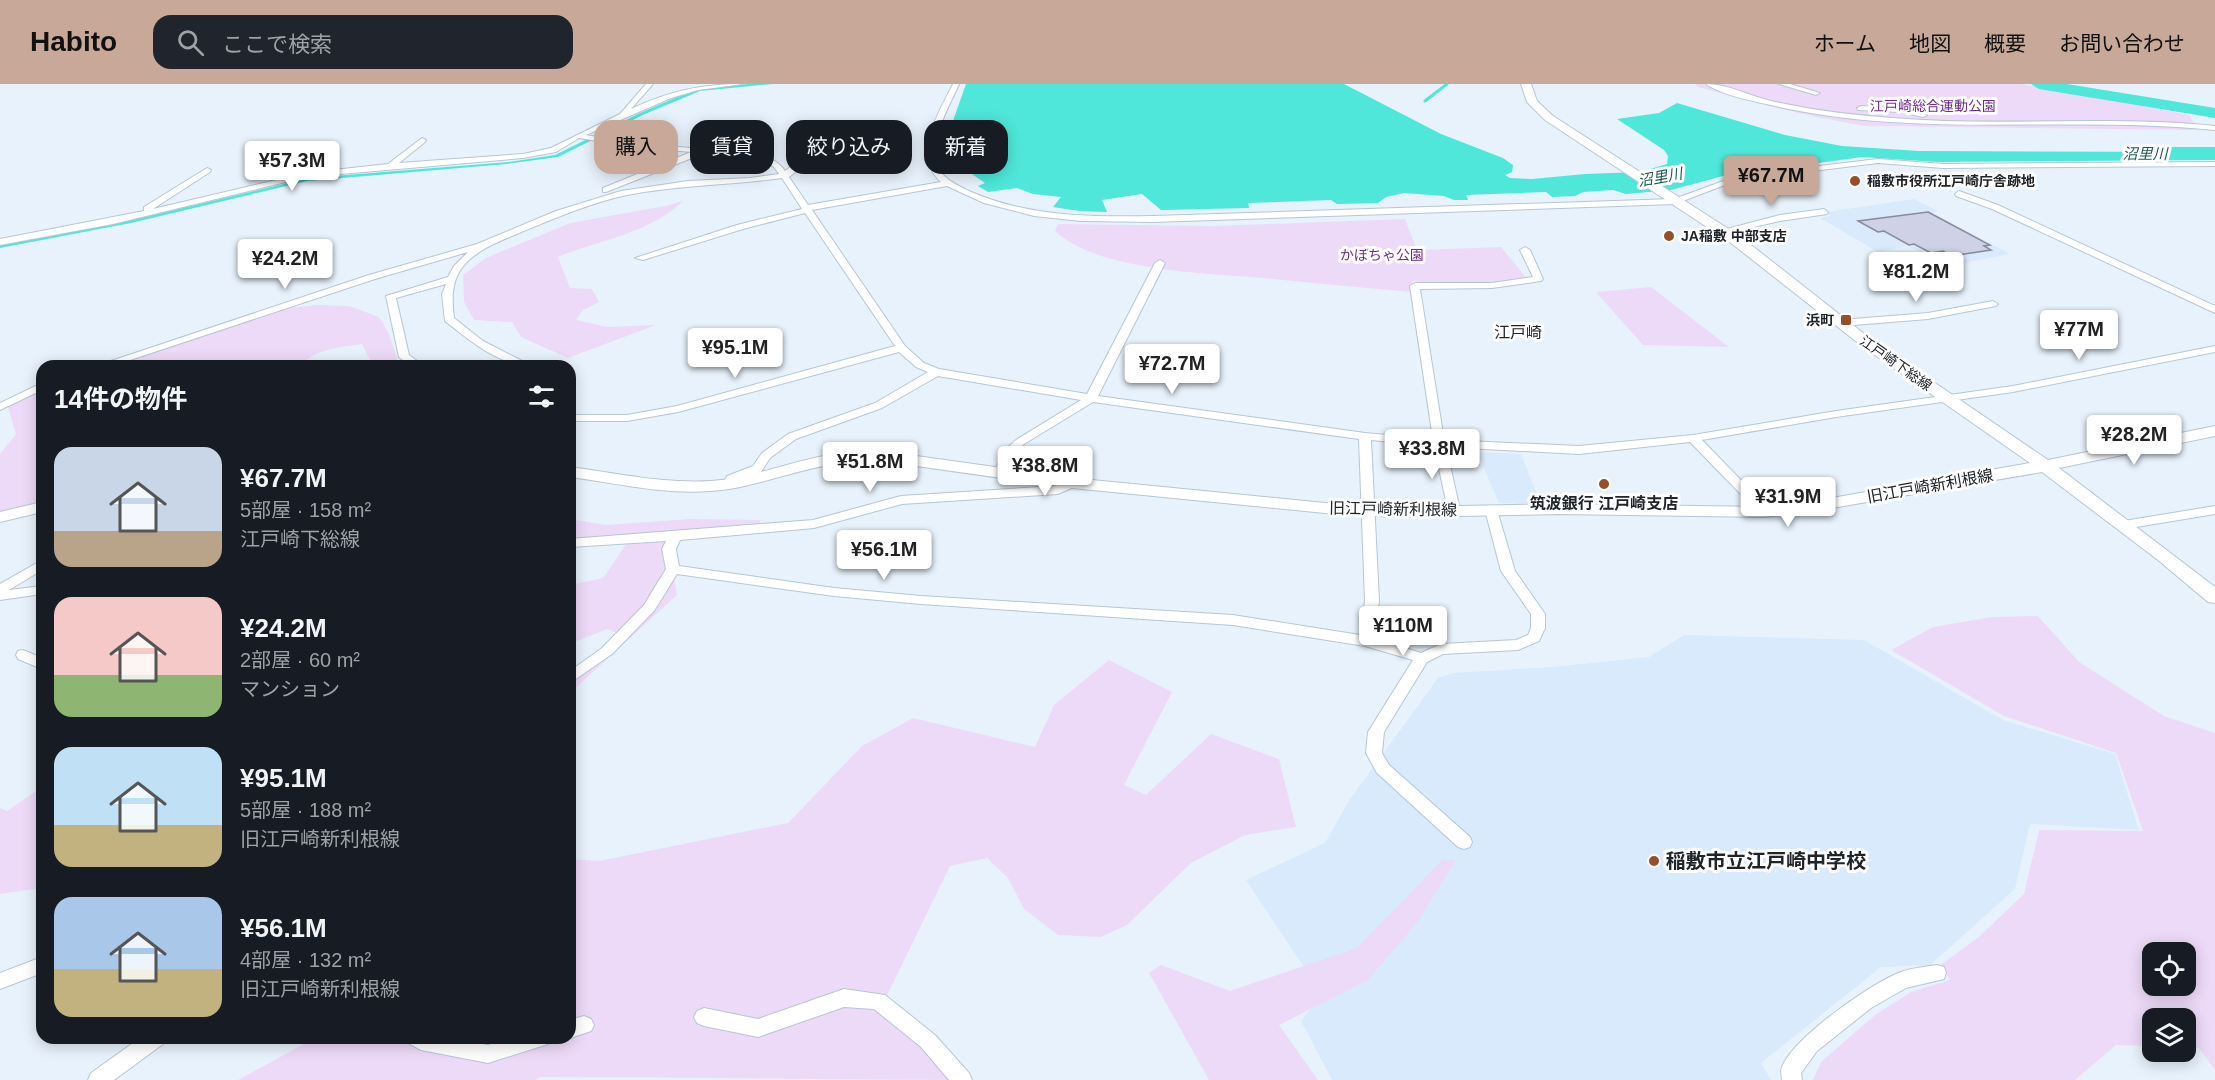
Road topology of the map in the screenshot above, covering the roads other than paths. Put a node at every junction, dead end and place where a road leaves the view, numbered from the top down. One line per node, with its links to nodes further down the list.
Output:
1 (650, 84): 8 (street)
2 (740, 84): 8 (street)
3 (956, 84): 19 (street)
4 (1526, 84): 21 (street, 江戸崎下総線)
5 (1709, 84): 9 (street)
6 (1782, 84): 7 (street)
7 (1816, 93)
8 (620, 116): 10 (street)
9 (2215, 128)
10 (578, 136): 12 (street); 16 (street)
11 (422, 140): 16 (street)
12 (690, 150)
13 (690, 156): 25 (street)
14 (774, 163): 18 (street)
15 (2215, 164): 21 (street)
16 (390, 166): 24 (street)
17 (207, 170): 24 (street)
18 (786, 175): 22 (street); 25 (street)
19 (947, 183): 21 (street); 22 (street)
20 (1959, 194): 34 (street)
21 (1672, 199): 26 (street, 江戸崎下総線)
22 (808, 209): 30 (street); 36 (street)
23 (1824, 212): 26 (street)
24 (138, 215): 27 (street)
25 (553, 215): 28 (street)
26 (1723, 231): 35 (street, 江戸崎下総線)
27 (0, 243)
28 (479, 247): 32 (street); 38 (street)
29 (1525, 250): 50 (street)
30 (640, 258)
31 (1160, 263): 43 (street)
32 (452, 279): 39 (street); 40 (street)
33 (1993, 304): 35 (street)
34 (2215, 310)
35 (1841, 323): 44 (street, 江戸崎下総線)
36 (901, 348): 41 (street); 46 (street)
37 (2215, 349): 44 (street)
38 (119, 360)
39 (409, 360)
40 (514, 360)
41 (936, 372): 43 (street); 55 (street)
42 (36, 389): 45 (street)
43 (1091, 398): 48 (street); 53 (street)
44 (1948, 398): 49 (street); 51 (street, 江戸崎下総線)
45 (0, 406)
46 (576, 418)
47 (2215, 431): 51 (street, 旧江戸崎新利根線)
48 (1365, 435): 50 (street); 60 (street)
49 (1693, 438): 50 (street); 61 (street)
50 (1439, 443): 57 (street)
51 (2045, 465): 61 (street, 旧江戸崎新利根線); 63 (street, 江戸崎下総線)
52 (576, 473): 55 (street, 旧江戸崎新利根線)
53 (999, 474): 54 (street, 旧江戸崎新利根線); 55 (street, 旧江戸崎新利根線)
54 (1072, 483): 60 (street, 旧江戸崎新利根線); 64 (street)
55 (728, 485)
56 (36, 508): 62 (street)
57 (1454, 510): 58 (street, 旧江戸崎新利根線); 60 (street, 旧江戸崎新利根線)
58 (1491, 510): 61 (street, 旧江戸崎新利根線); 74 (street)
59 (2215, 510): 63 (street)
60 (1367, 512): 72 (street)
61 (1766, 512)
62 (0, 517)
63 (2124, 525): 71 (street, 江戸崎下総線)
64 (675, 536): 65 (street); 67 (street)
65 (576, 543)
66 (36, 568): 68 (street)
67 (673, 569): 72 (street); 76 (street)
68 (0, 590)
69 (36, 591): 70 (street)
70 (0, 596)
71 (2215, 597)
72 (1366, 641): 74 (street)
73 (23, 655): 75 (street)
74 (1422, 658): 77 (street)
75 (36, 661)
76 (576, 674)
77 (1464, 842)
78 (36, 967): 80 (street)
79 (1937, 973): 87 (street)
80 (0, 981)
81 (704, 1017): 86 (street)
82 (148, 1044): 85 (street)
83 (436, 1044): 84 (street)
84 (521, 1044)
85 (98, 1080)
86 (962, 1080)
87 (1792, 1080)

